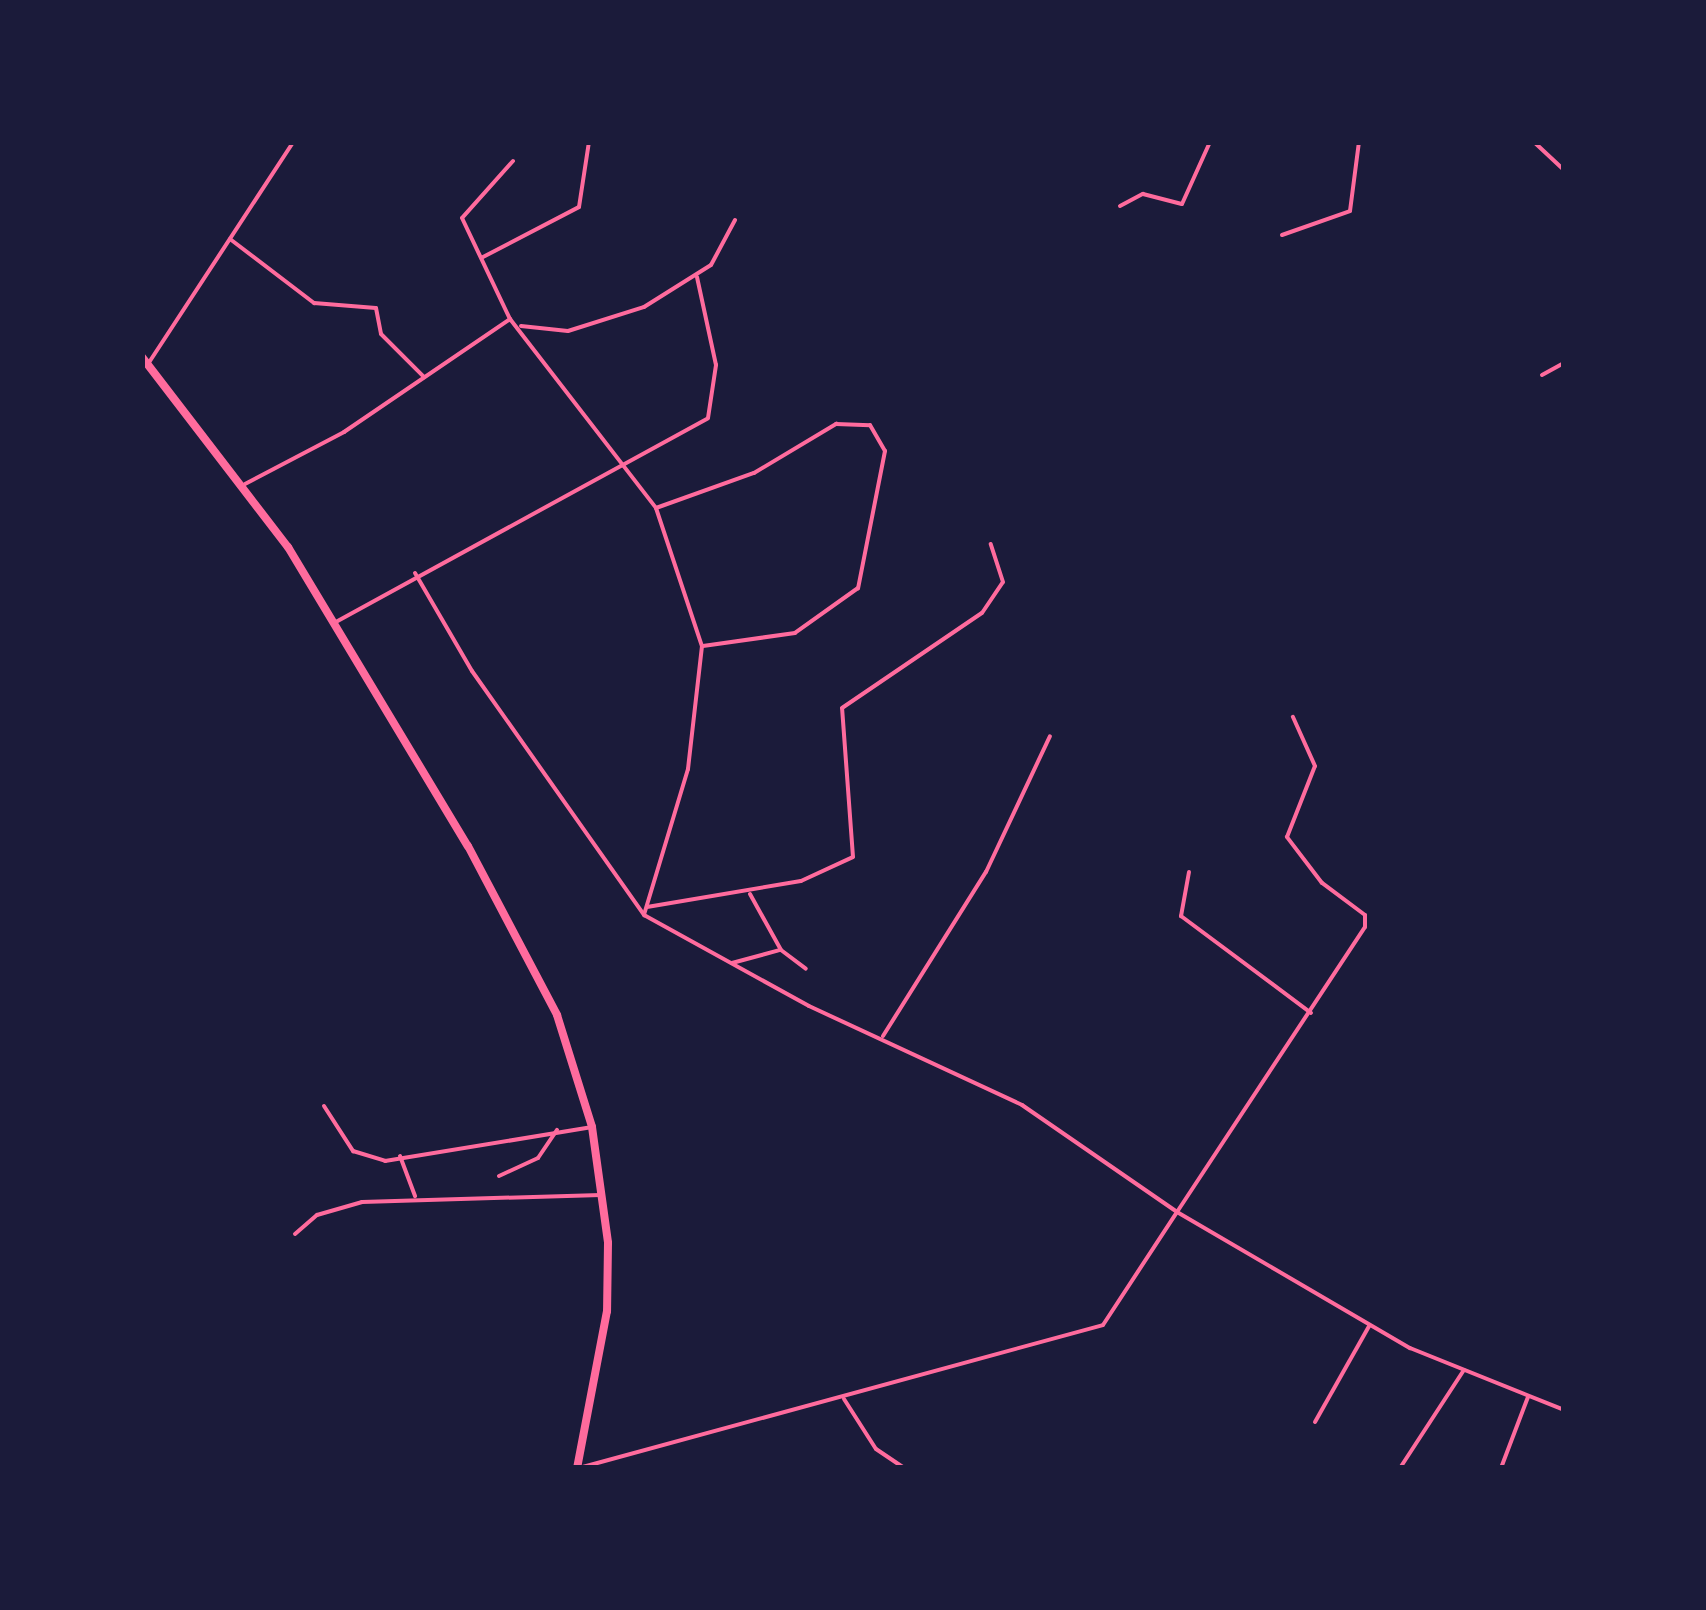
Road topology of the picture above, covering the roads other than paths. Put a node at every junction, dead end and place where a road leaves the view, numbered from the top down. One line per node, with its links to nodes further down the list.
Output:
1 (294, 142): 11 (street)
2 (590, 142): 12 (street)
3 (1210, 142): 8 (street)
4 (1359, 142): 10 (street)
5 (1534, 142): 7 (street)
6 (513, 160): 12 (street)
7 (1564, 170)
8 (1120, 206)
9 (735, 220): 13 (street)
10 (1282, 235)
11 (230, 239): 16 (street); 19 (street)
12 (484, 257): 14 (street)
13 (696, 278): 15 (street); 20 (street)
14 (510, 319): 15 (street); 19 (street)
15 (517, 324): 20 (street)
16 (145, 361): 21 (main road)
17 (1564, 364): 18 (street)
18 (1542, 374)
19 (424, 377): 21 (street)
20 (626, 458): 22 (street); 24 (street)
21 (244, 484): 25 (main road)
22 (656, 508): 26 (street); 26 (street)
23 (990, 544): 30 (street)
24 (415, 573): 25 (street); 32 (street)
25 (334, 623): 39 (main road)
26 (702, 646): 31 (street)
27 (1292, 717): 36 (street)
28 (1050, 736): 37 (street)
29 (1189, 872): 36 (street)
30 (750, 893): 31 (street); 33 (street)
31 (646, 906): 32 (street)
32 (644, 915): 34 (street)
33 (781, 950): 34 (street); 35 (street)
34 (732, 963): 37 (street)
35 (806, 969)
36 (1310, 1013): 45 (street)
37 (883, 1036): 45 (street)
38 (324, 1106): 41 (street)
39 (592, 1127): 40 (street); 43 (main road)
40 (557, 1130): 41 (street); 42 (street)
41 (400, 1156): 44 (street)
42 (498, 1176)
43 (604, 1194): 44 (street); 53 (main road)
44 (416, 1196): 46 (street)
45 (1178, 1212): 47 (street); 50 (street)
46 (295, 1234)
47 (1370, 1324): 48 (street); 52 (street)
48 (1464, 1370): 49 (street); 55 (street)
49 (1528, 1396): 51 (street); 56 (street)
50 (844, 1399): 53 (street); 54 (street)
51 (1564, 1410)
52 (1315, 1422)
53 (578, 1468)
54 (904, 1468)
55 (1400, 1468)
56 (1501, 1468)

